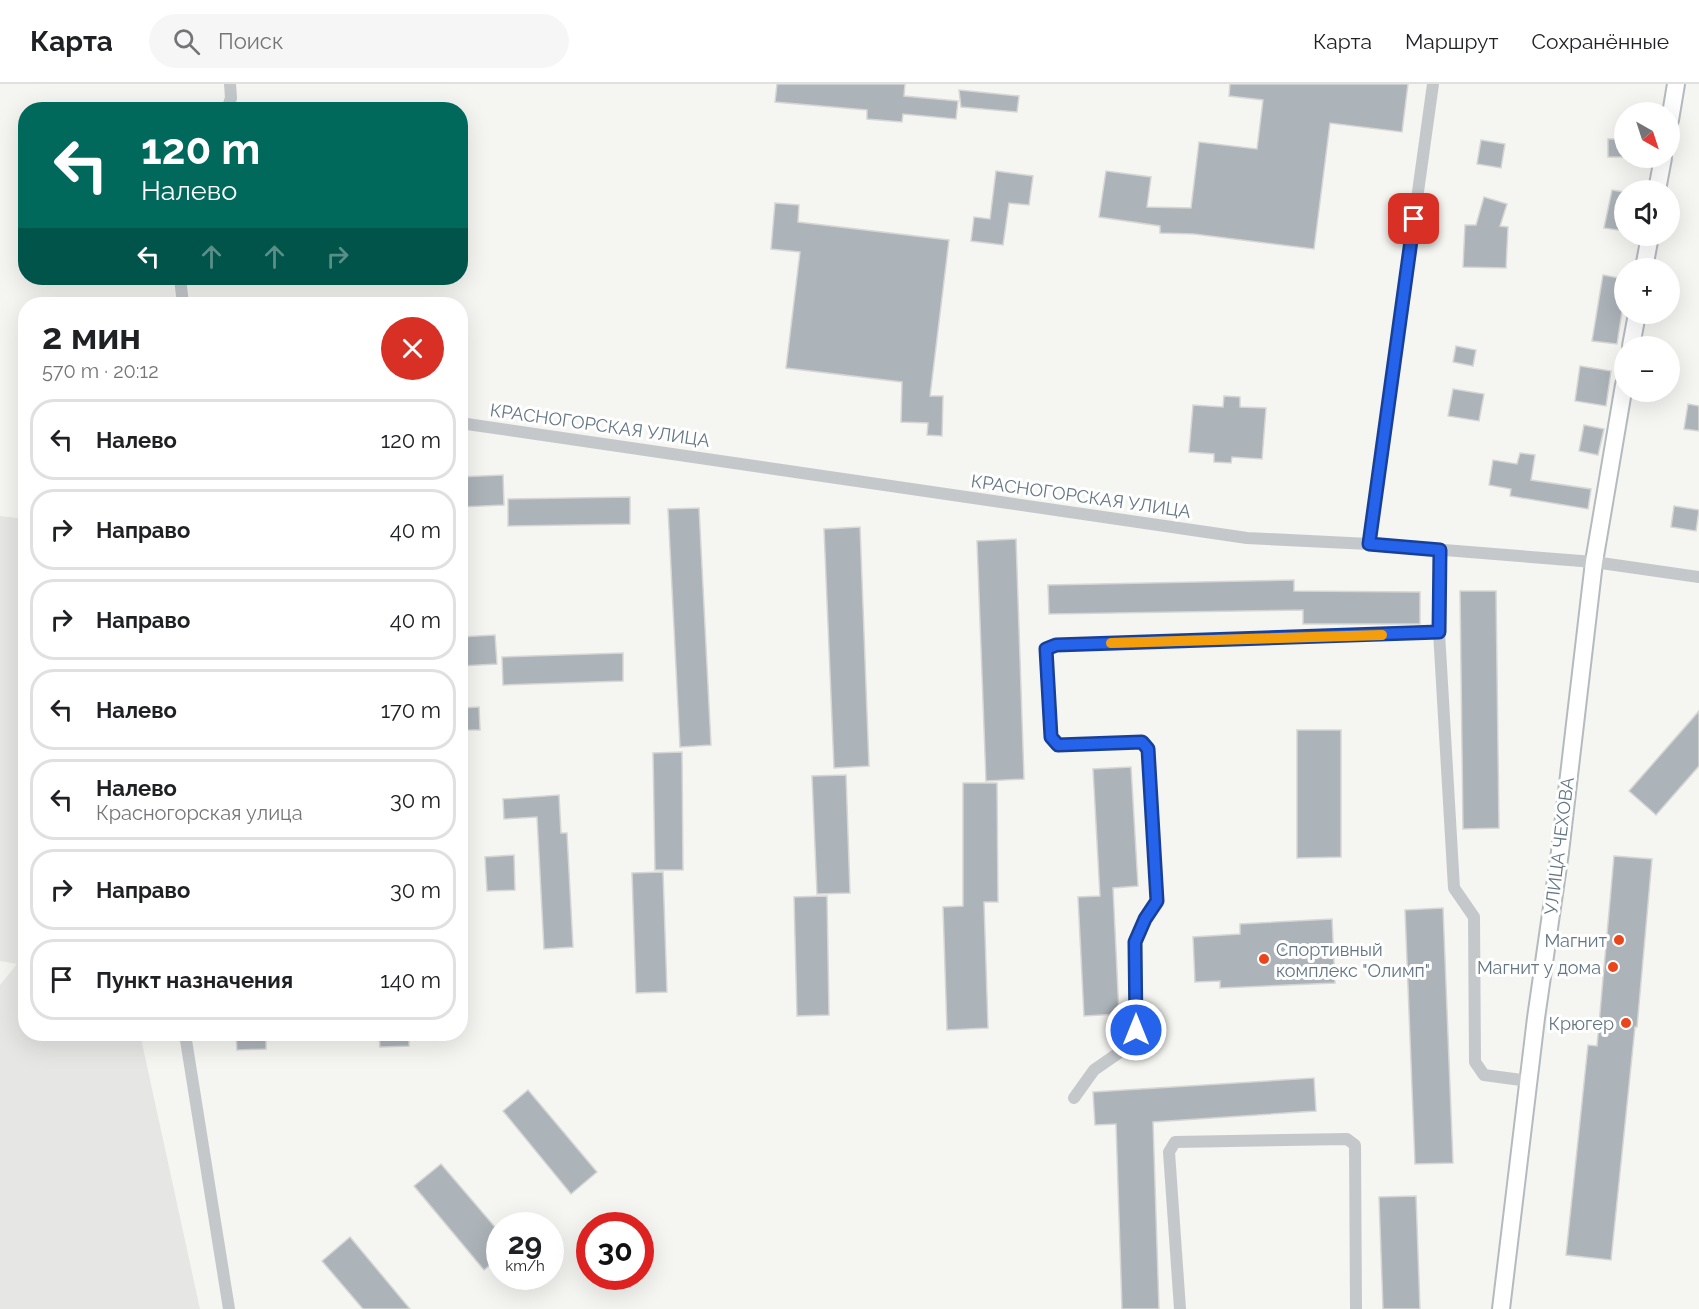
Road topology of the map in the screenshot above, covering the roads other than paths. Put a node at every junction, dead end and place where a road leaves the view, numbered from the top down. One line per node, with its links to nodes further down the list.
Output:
1 (230, 84): 4 (street)
2 (1433, 84): 8 (street)
3 (1676, 84): 5 (street)
4 (230, 102)
5 (1673, 102)
6 (1621, 402): 10 (street, УЛИЦА ЧЕХОВА)
7 (468, 424): 8 (street, КРАСНОГОРСКАЯ УЛИЦА)
8 (1369, 544): 9 (street, КРАСНОГОРСКАЯ УЛИЦА)
9 (1440, 550): 10 (street, КРАСНОГОРСКАЯ УЛИЦА); 12 (street)
10 (1594, 562): 11 (street, КРАСНОГОРСКАЯ УЛИЦА); 14 (street, УЛИЦА ЧЕХОВА)
11 (1699, 577)
12 (1439, 632): 14 (street); 15 (street)
13 (186, 1041): 16 (street)
14 (1529, 1081): 19 (street, УЛИЦА ЧЕХОВА)
15 (1074, 1098)
16 (229, 1309)
17 (1180, 1309): 18 (street)
18 (1356, 1309)
19 (1501, 1309)

